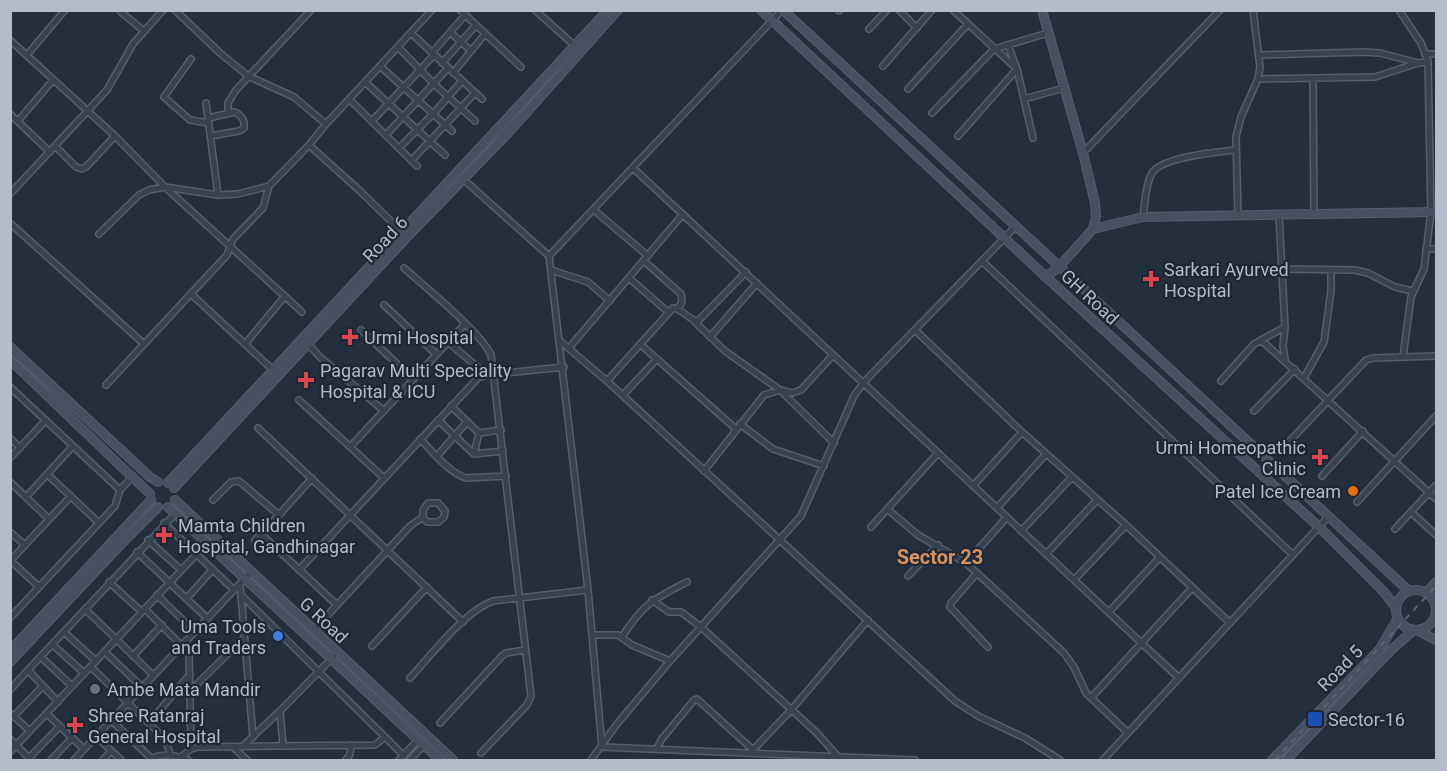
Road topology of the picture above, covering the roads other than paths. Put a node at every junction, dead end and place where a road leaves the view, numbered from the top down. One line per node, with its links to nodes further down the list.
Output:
1 (65, 10): 42 (street)
2 (163, 10): 27 (street)
3 (175, 10): 55 (street)
4 (311, 10): 55 (street)
5 (432, 10): 29 (street)
6 (460, 10): 21 (street)
7 (535, 10): 35 (street)
8 (608, 10): 35 (street, Road 6)
9 (618, 10): 104 (street, Road 6)
10 (761, 10): 22 (street, GH Road)
11 (782, 10): 22 (street); 117 (street, GH Road)
12 (887, 10): 26 (street)
13 (899, 10): 25 (street)
14 (932, 10): 25 (street)
15 (953, 10): 23 (street)
16 (1042, 10): 30 (street)
17 (1220, 10): 98 (street)
18 (1253, 10): 43 (street)
19 (1399, 10): 40 (street)
20 (121, 12): 27 (street)
21 (465, 15): 24 (street); 28 (street)
22 (772, 21): 102 (street); 121 (street, GH Road)
23 (968, 24): 37 (street); 64 (street)
24 (476, 26): 31 (street); 33 (street)
25 (917, 28): 49 (street)
26 (869, 29)
27 (144, 31): 76 (street)
28 (450, 32): 33 (street); 39 (street)
29 (411, 33): 36 (street); 39 (street)
30 (1048, 33): 34 (street); 63 (street)
31 (485, 34): 38 (street); 50 (street)
32 (10, 40): 42 (street)
33 (461, 42): 38 (street); 46 (street)
34 (1008, 45): 37 (street); 52 (street)
35 (575, 46): 103 (street, Road 6)
36 (398, 47): 48 (street); 53 (street)
37 (994, 49): 52 (street); 75 (street)
38 (471, 51): 54 (street)
39 (433, 54): 46 (street); 53 (street)
40 (1425, 54): 41 (street); 45 (street)
41 (1437, 54)
42 (27, 55): 57 (street)
43 (1259, 55): 47 (street); 56 (street)
44 (191, 59): 81 (street)
45 (1428, 62): 47 (street); 110 (street)
46 (442, 63): 51 (street)
47 (1418, 63): 58 (street)
48 (380, 66): 60 (street); 62 (street)
49 (883, 66)
50 (521, 67)
51 (448, 68): 54 (street); 61 (street)
52 (1017, 69): 69 (street); 91 (street)
53 (421, 70): 61 (street); 62 (street)
54 (453, 73): 59 (street)
55 (248, 76): 74 (street); 84 (street)
56 (1258, 79): 58 (street); 97 (street)
57 (54, 80): 76 (street); 80 (street)
58 (1313, 80): 112 (street)
59 (462, 81): 65 (street); 66 (street)
60 (365, 82): 67 (street); 72 (street)
61 (434, 84): 66 (street); 70 (street)
62 (403, 88): 70 (street); 72 (street)
63 (1064, 88): 69 (street); 98 (street)
64 (908, 89)
65 (475, 93): 68 (street); 73 (street)
66 (448, 96): 73 (street); 78 (street)
67 (349, 99): 82 (street); 84 (street)
68 (482, 99)
69 (1024, 99): 92 (street)
70 (418, 101): 78 (street); 79 (street)
71 (206, 103): 81 (street)
72 (389, 103): 79 (street); 82 (street)
73 (461, 108): 83 (street); 85 (street)
74 (228, 112): 81 (street); 90 (street)
75 (932, 112)
76 (87, 113): 89 (street); 96 (street)
77 (10, 114): 80 (street)
78 (433, 114): 85 (street); 86 (street)
79 (404, 116): 86 (street); 88 (street)
80 (18, 121): 96 (street)
81 (208, 121): 90 (street)
82 (372, 121): 88 (street)
83 (475, 121)
84 (326, 124): 94 (street)
85 (445, 125): 87 (street); 93 (street)
86 (418, 129): 93 (street); 95 (street)
87 (452, 131)
88 (386, 135): 95 (street)
89 (115, 136): 96 (street); 106 (street)
90 (210, 136): 108 (street)
91 (958, 136)
92 (1033, 138)
93 (430, 141): 99 (street); 100 (street)
94 (309, 145): 105 (street); 120 (street)
95 (399, 148): 100 (street)
96 (53, 149): 107 (street)
97 (1236, 150): 113 (street); 115 (street)
98 (1083, 153): 118 (street)
99 (444, 154)
100 (412, 160): 101 (street)
101 (417, 166)
102 (633, 168): 109 (street); 111 (street)
103 (457, 173): 104 (street); 120 (street, Road 6)
104 (464, 179): 120 (street, Road 6); 125 (street)
105 (269, 186): 108 (street); 122 (street)
106 (165, 188): 108 (street); 119 (street); 122 (street)
107 (10, 194)
108 (218, 195)
109 (594, 210): 125 (street); 126 (street)
110 (1434, 212): 112 (street); 123 (street)
111 (683, 214): 126 (street); 133 (street)
112 (1314, 215): 114 (street)
113 (1238, 216): 114 (street); 115 (street)
114 (1279, 216): 130 (street)
115 (1143, 217): 118 (street)
116 (10, 223): 154 (street)
117 (1015, 227): 121 (street); 128 (street, GH Road)
118 (1093, 229): 128 (street)
119 (99, 234)
120 (405, 234): 156 (street, Road 6); 169 (street, Road 6)
121 (1005, 237): 127 (street); 134 (street, GH Road)
122 (230, 245): 138 (street); 139 (street)
123 (1426, 249): 124 (street); 137 (street)
124 (1437, 249)
125 (549, 256): 131 (street)
126 (646, 259): 135 (street); 142 (street)
127 (982, 261): 149 (street); 266 (street)
128 (1059, 267): 134 (street); 244 (street, GH Road)
129 (404, 268): 146 (street)
130 (1282, 269): 132 (street); 147 (street)
131 (551, 270): 140 (street); 152 (street)
132 (1331, 270): 137 (street); 171 (street)
133 (746, 272): 136 (street); 145 (street)
134 (1046, 277): 250 (street, GH Road)
135 (629, 278): 140 (street); 144 (street)
136 (757, 283): 150 (street); 161 (street)
137 (1413, 291): 163 (street)
138 (191, 294): 154 (street); 155 (street)
139 (285, 296): 143 (street); 155 (street)
140 (610, 301): 159 (street)
141 (384, 305): 160 (street)
142 (678, 308): 144 (street); 145 (street)
143 (302, 312)
144 (668, 312): 157 (street)
145 (694, 321): 150 (street)
146 (465, 324): 153 (street); 170 (street)
147 (1285, 327): 151 (street); 166 (street)
148 (361, 330): 172 (street)
149 (915, 330): 175 (street); 193 (street)
150 (710, 337): 178 (street)
151 (1261, 340): 166 (street); 174 (street)
152 (560, 341): 159 (street); 167 (street)
153 (448, 342): 160 (street); 170 (street)
154 (144, 344): 176 (street)
155 (244, 344): 169 (street)
156 (308, 344): 183 (street); 221 (street, Road 6)
157 (640, 344): 164 (street); 173 (street)
158 (10, 347): 220 (street)
159 (569, 348): 173 (street)
160 (436, 354): 172 (street)
161 (832, 354): 175 (street); 178 (street)
162 (1437, 356): 163 (street)
163 (1403, 357): 180 (street)
164 (657, 359): 179 (street); 189 (street)
165 (10, 360): 213 (street)
166 (1285, 360): 168 (street)
167 (564, 367): 170 (street); 286 (street)
168 (1294, 369): 171 (street); 184 (street)
169 (273, 370): 221 (street, Road 6)
170 (490, 375): 182 (street); 191 (street)
171 (1305, 378): 180 (street)
172 (413, 379): 183 (street)
173 (607, 381): 179 (street)
174 (1221, 381)
175 (864, 382): 198 (street); 204 (street)
176 (106, 385)
177 (10, 387): 186 (street)
178 (780, 390): 189 (street); 198 (street)
179 (623, 395): 211 (street)
180 (1327, 399): 192 (street); 199 (street)
181 (299, 400): 201 (street)
182 (451, 405): 187 (street); 188 (street)
183 (383, 410): 201 (street)
184 (1254, 411)
185 (1437, 416): 209 (street)
186 (46, 420): 200 (street); 202 (street)
187 (438, 420): 195 (street); 197 (street)
188 (467, 422): 194 (street); 195 (street)
189 (738, 426): 210 (street); 211 (street)
190 (258, 428): 217 (street)
191 (501, 430): 194 (street); 203 (street)
192 (1363, 431): 209 (street); 215 (street)
193 (1022, 432): 206 (street); 223 (street)
194 (479, 433): 205 (street)
195 (454, 436): 205 (street); 207 (street)
196 (10, 438): 202 (street)
197 (420, 439): 207 (street); 218 (street)
198 (834, 443): 210 (street)
199 (1286, 444)
200 (73, 446): 212 (street); 224 (street)
201 (350, 447): 218 (street)
202 (20, 448): 208 (street)
203 (503, 451): 205 (street); 214 (street)
204 (938, 453): 223 (street); 237 (street)
205 (474, 454)
206 (1046, 454): 216 (street); 236 (street)
207 (437, 456): 214 (street)
208 (10, 458)
209 (1395, 461): 225 (street); 233 (street)
210 (824, 466): 258 (street)
211 (704, 471): 258 (street)
212 (47, 474): 226 (street); 227 (street)
213 (133, 476): 224 (street); 228 (street)
214 (506, 476): 292 (street)
215 (1322, 476)
216 (1072, 477): 232 (street); 252 (street)
217 (312, 478): 240 (street); 241 (street)
218 (384, 478): 240 (street)
219 (10, 482): 227 (street)
220 (158, 482): 221 (street); 228 (street)
221 (171, 485): 230 (street)
222 (1437, 485): 225 (street)
223 (974, 486): 236 (street)
224 (120, 490): 246 (street)
225 (1429, 492): 229 (street); 238 (street)
226 (71, 496): 245 (street); 246 (street)
227 (26, 497): 245 (street)
228 (150, 497): 234 (street); 323 (street)
229 (1437, 499)
230 (175, 500): 235 (street); 273 (street, G Road)
231 (213, 500): 241 (street)
232 (1097, 500): 248 (street); 265 (street)
233 (1357, 502)
234 (158, 507): 235 (street); 330 (street)
235 (168, 507): 239 (street, G Road)
236 (997, 508): 243 (street)
237 (887, 510): 249 (street); 261 (street)
238 (1411, 512): 251 (street); 255 (street)
239 (175, 514): 247 (street); 259 (street, G Road)
240 (351, 514): 262 (street); 272 (street)
241 (279, 516): 254 (street)
242 (423, 517): 242 (street); 262 (street)
243 (1007, 517): 252 (street); 269 (street)
244 (1328, 517): 250 (street); 287 (street, GH Road)
245 (49, 519): 260 (street)
246 (99, 523): 282 (street)
247 (164, 524): 256 (street); 264 (street)
248 (1126, 525): 267 (street); 276 (street)
249 (871, 527)
250 (1319, 527): 266 (street); 296 (street, GH Road)
251 (1395, 529)
252 (1021, 531): 265 (street)
253 (10, 532): 260 (street)
254 (261, 534): 257 (street); 272 (street)
255 (1437, 535)
256 (148, 540): 263 (street); 270 (street)
257 (255, 540)
258 (781, 540): 303 (street); 307 (street)
259 (207, 543): 264 (street); 277 (street, G Road)
260 (25, 545): 268 (street)
261 (938, 545): 269 (street); 275 (street)
262 (389, 550): 283 (street); 294 (street)
263 (137, 552): 278 (street); 279 (street)
264 (196, 554): 270 (street); 271 (street)
265 (1046, 554): 276 (street)
266 (1293, 555): 305 (street)
267 (1160, 557): 284 (street); 299 (street)
268 (11, 560): 282 (street)
269 (966, 563): 274 (street)
270 (181, 570): 279 (street)
271 (212, 570): 285 (street); 291 (street)
272 (299, 570): 294 (street)
273 (251, 572): 277 (street); 308 (street, G Road)
274 (977, 573): 321 (street); 345 (street)
275 (908, 576)
276 (1074, 580): 299 (street)
277 (242, 581): 285 (street); 289 (street); 328 (street, G Road)
278 (109, 582): 297 (street); 298 (street)
279 (170, 582): 290 (street); 291 (street)
280 (687, 582): 293 (street)
281 (1437, 582): 288 (street)
282 (39, 587): 300 (street)
283 (427, 587): 304 (street); 320 (street)
284 (1192, 588): 305 (street); 317 (street)
285 (234, 590): 301 (street)
286 (588, 590): 292 (street); 312 (street)
287 (1409, 591): 288 (street); 296 (street)
288 (1426, 593): 295 (street)
289 (241, 595): 314 (street); 334 (street)
290 (158, 596): 298 (street); 310 (street)
291 (187, 598): 301 (street)
292 (518, 598): 304 (street); 322 (street)
293 (652, 600): 307 (street); 313 (street)
294 (337, 605): 308 (street)
295 (1435, 605): 309 (street)
296 (1396, 608): 302 (street)
297 (85, 609): 311 (street); 315 (street)
298 (143, 611): 306 (street); 315 (street)
299 (1109, 612): 317 (street)
300 (12, 614)
301 (207, 618): 310 (street)
302 (1398, 618): 309 (street); 400 (street, Road 5)
303 (868, 620): 348 (street); 398 (street)
304 (464, 622): 338 (street)
305 (1230, 623): 339 (street)
306 (162, 626): 319 (street); 326 (street)
307 (701, 627): 331 (street); 348 (street)
308 (314, 630): 325 (street, G Road)
309 (1415, 630): 316 (street); 401 (street, Road 5)
310 (194, 631): 319 (street)
311 (64, 632): 318 (street); 329 (street)
312 (592, 635): 313 (street); 369 (street)
313 (622, 637): 331 (street)
314 (244, 638): 344 (street); 359 (street)
315 (116, 640): 324 (street); 326 (street)
316 (1437, 640)
317 (1140, 643): 339 (street); 345 (street)
318 (53, 645): 327 (street); 335 (street)
319 (182, 645): 336 (street); 337 (street)
320 (372, 646)
321 (988, 647)
322 (525, 650): 354 (street); 376 (street)
323 (10, 651)
324 (105, 652): 329 (street); 342 (street)
325 (337, 652): 328 (street); 394 (street, G Road)
326 (133, 656): 337 (street)
327 (41, 657): 333 (street); 341 (street)
328 (331, 659): 334 (street); 363 (street, G Road)
329 (96, 661): 332 (street)
330 (10, 662)
331 (670, 662): 369 (street)
332 (91, 667): 335 (street); 347 (street)
333 (28, 670): 340 (street); 343 (street)
334 (318, 672): 349 (street); 360 (street)
335 (84, 673): 341 (street)
336 (191, 673): 344 (street); 353 (street)
337 (153, 675): 342 (street)
338 (410, 678)
339 (1179, 678): 357 (street)
340 (44, 686): 346 (street); 350 (street)
341 (72, 686): 346 (street)
342 (142, 687): 347 (street)
343 (10, 690)
344 (191, 690): 371 (street)
345 (1090, 698): 357 (street)
346 (58, 702): 351 (street)
347 (128, 702): 352 (street); 353 (street)
348 (792, 709): 374 (street); 380 (street)
349 (280, 711): 359 (street); 365 (street)
350 (12, 714): 356 (street)
351 (47, 714): 355 (street); 356 (street)
352 (111, 720): 358 (street); 388 (street)
353 (149, 723): 378 (street)
354 (440, 723)
355 (60, 726): 361 (street); 383 (street)
356 (30, 731): 364 (street)
357 (1128, 733): 399 (street)
358 (96, 736): 370 (street); 373 (street)
359 (253, 737): 368 (street)
360 (385, 737): 366 (street); 381 (street)
361 (72, 738): 370 (street); 384 (street)
362 (10, 739): 364 (street)
363 (421, 743): 381 (street); 392 (street); 393 (street, G Road)
364 (17, 745): 375 (street); 383 (street)
365 (283, 745): 366 (street); 368 (street)
366 (351, 745): 391 (street)
367 (233, 747): 368 (street); 371 (street); 390 (street)
368 (243, 747)
369 (602, 747): 372 (street); 395 (street)
370 (84, 749): 385 (street)
371 (191, 749): 379 (street)
372 (657, 749): 374 (street); 377 (street)
373 (111, 751): 386 (street); 387 (street)
374 (751, 751): 377 (street); 380 (street)
375 (10, 752)
376 (481, 753)
377 (741, 753): 396 (street)
378 (171, 756): 379 (street); 388 (street)
379 (181, 757): 389 (street)
380 (838, 757): 382 (street)
381 (401, 758)
382 (852, 759): 397 (street)
383 (30, 760)
384 (51, 760)
385 (74, 760)
386 (103, 760)
387 (121, 760)
388 (151, 760)
389 (188, 760)
390 (247, 760)
391 (346, 760)
392 (410, 760)
393 (440, 760)
394 (453, 760)
395 (591, 760)
396 (740, 760)
397 (915, 760)
398 (1060, 760)
399 (1103, 760)
400 (1272, 760)
401 (1286, 760)

